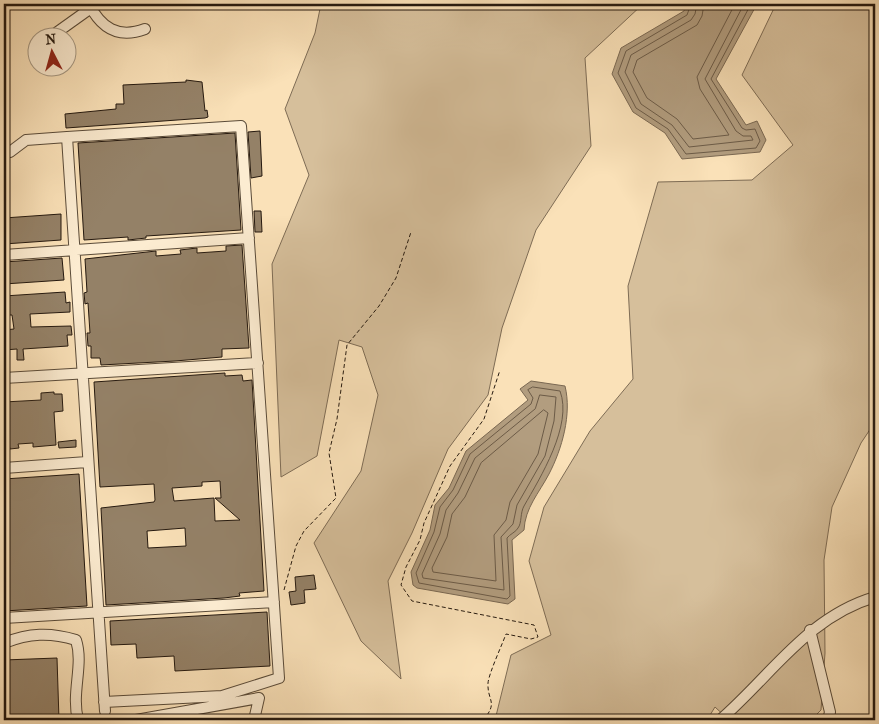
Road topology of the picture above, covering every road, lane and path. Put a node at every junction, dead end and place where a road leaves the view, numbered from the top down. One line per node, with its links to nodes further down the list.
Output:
1 (90, 6): 2 (street); 3 (street)
2 (62, 28)
3 (145, 29)
4 (66, 137): 5 (street); 7 (street); 8 (street)
5 (10, 152)
6 (411, 232): 16 (path)
7 (249, 238): 8 (street); 10 (street)
8 (74, 251): 9 (street); 12 (street)
9 (4, 255)
10 (258, 363): 12 (street); 18 (street)
11 (500, 370): 26 (path)
12 (81, 372): 13 (street); 14 (street)
13 (4, 378)
14 (87, 462): 15 (street); 19 (street)
15 (4, 468)
16 (284, 590)
17 (875, 597): 21 (street)
18 (274, 602): 19 (street); 19 (street)
19 (98, 612): 20 (street)
20 (4, 618)
21 (810, 630): 27 (street); 28 (street)
22 (4, 643): 23 (street)
23 (78, 720)
24 (136, 720): 25 (street)
25 (254, 720)
26 (483, 720)
27 (720, 720)
28 (828, 720)

